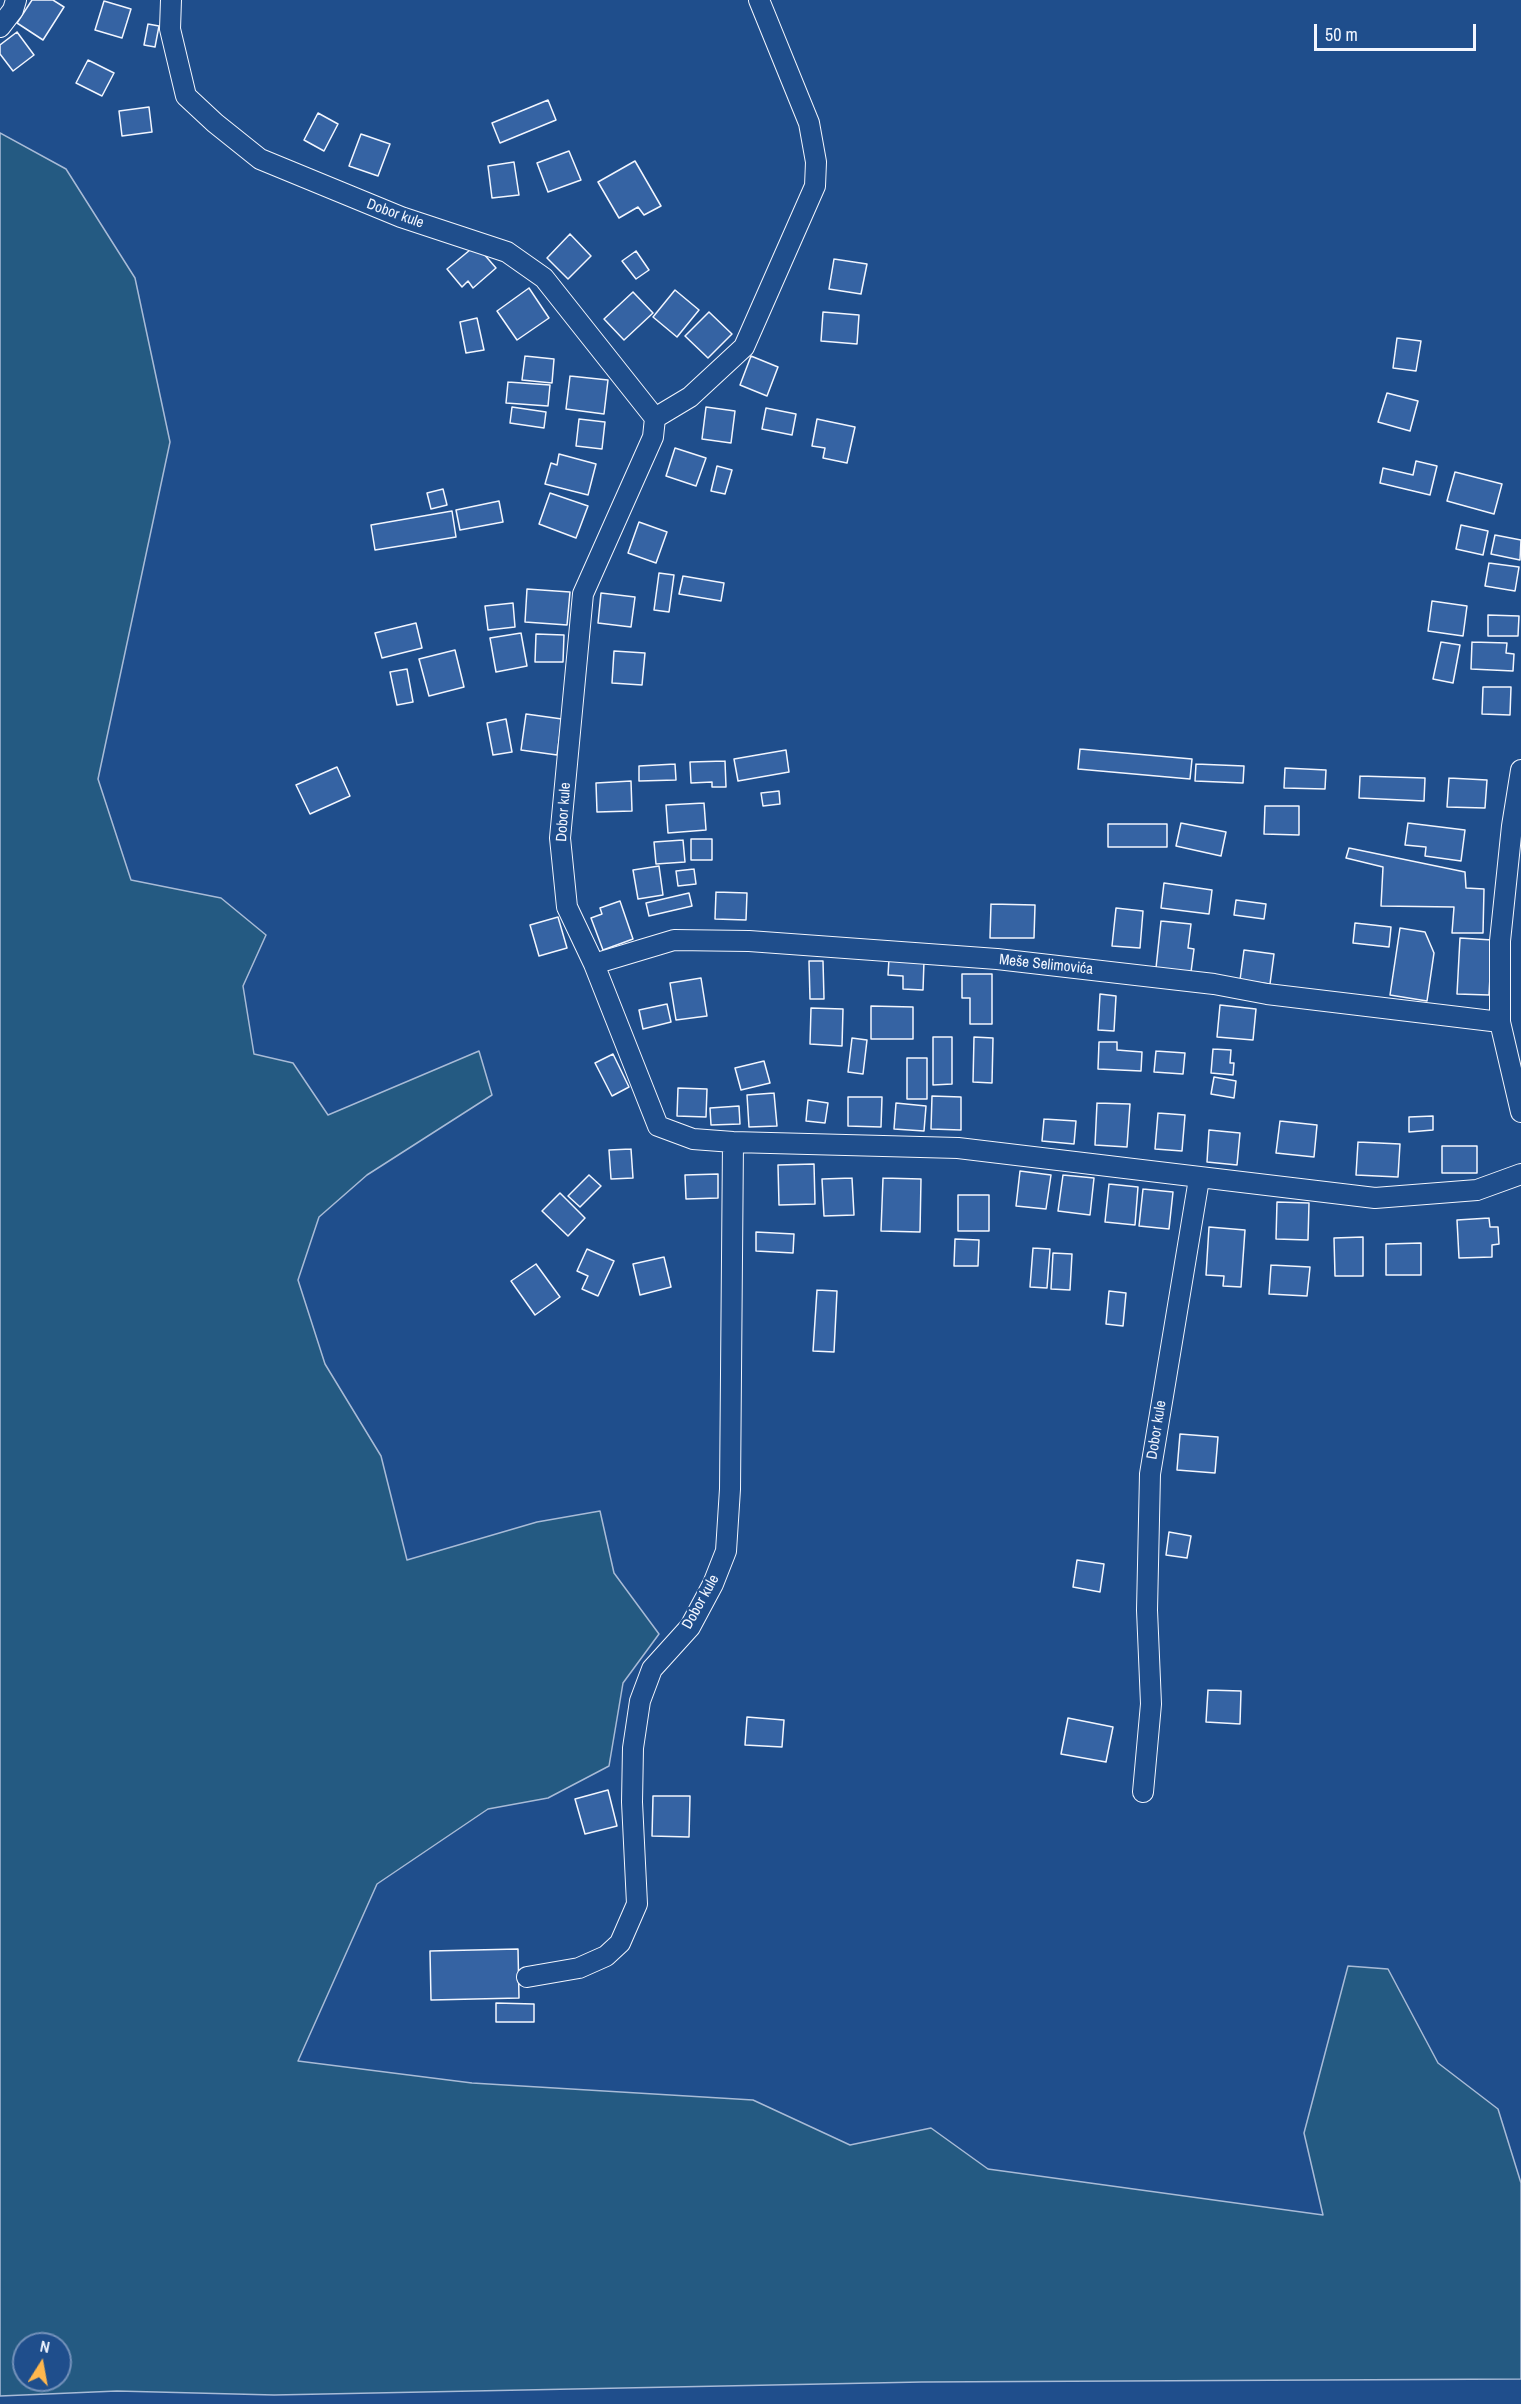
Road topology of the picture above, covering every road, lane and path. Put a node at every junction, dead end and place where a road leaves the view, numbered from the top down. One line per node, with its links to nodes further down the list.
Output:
1 (16, 0): 4 (street)
2 (171, 0): 5 (street, Dobor kule)
3 (759, 0): 5 (street)
4 (0, 27)
5 (655, 418): 7 (street, Dobor kule)
6 (1521, 770): 8 (street)
7 (594, 964): 8 (street, Meše Selimovića); 10 (street, Dobor kule)
8 (1500, 1022): 9 (street)
9 (1521, 1112)
10 (733, 1142): 12 (street, Dobor kule); 14 (street, Dobor kule)
11 (1521, 1174): 12 (street, Dobor kule)
12 (1199, 1179): 13 (street, Dobor kule)
13 (1143, 1792)
14 (526, 1977)

